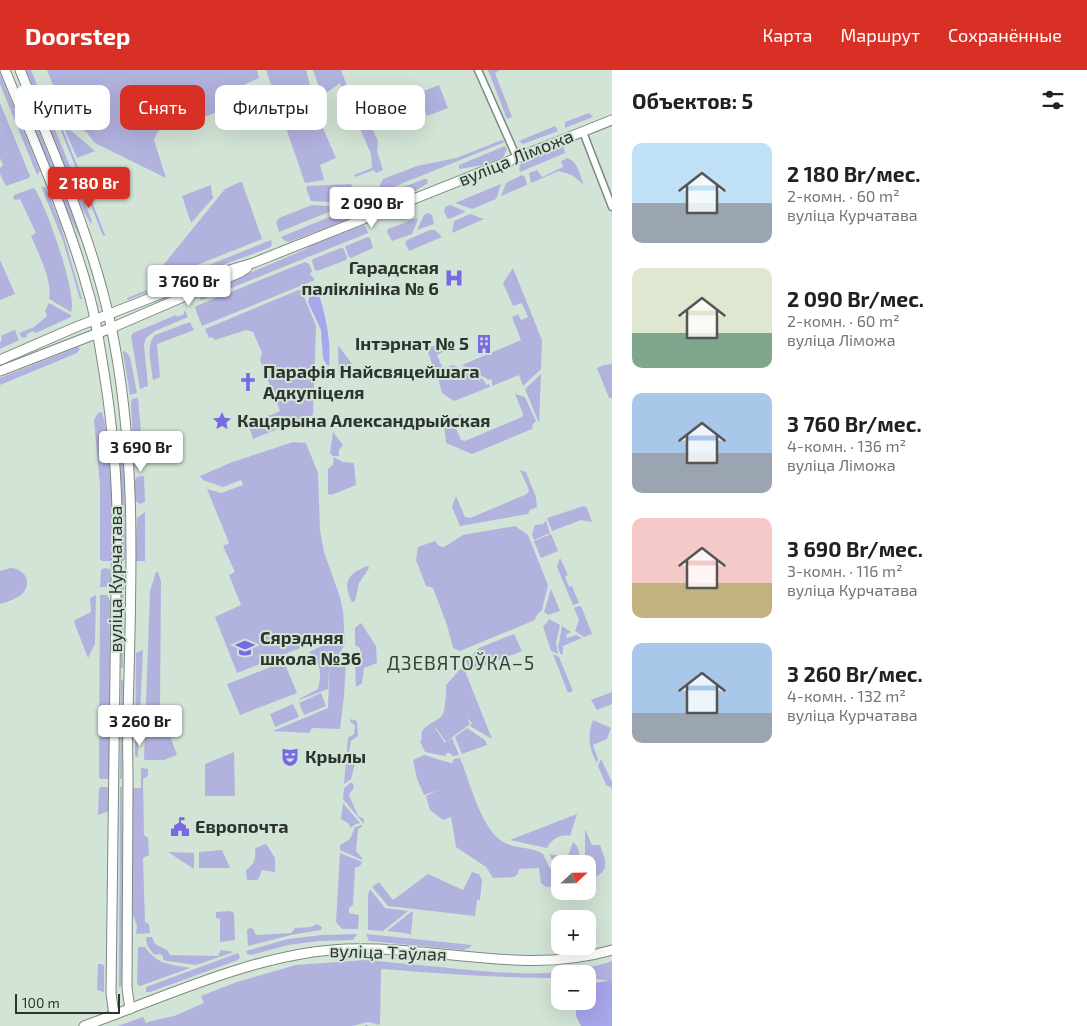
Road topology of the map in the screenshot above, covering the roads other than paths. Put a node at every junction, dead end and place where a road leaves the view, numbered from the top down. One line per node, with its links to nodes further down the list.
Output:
1 (5, 70): 10 (main road, вуліца Курчатава)
2 (20, 70): 9 (main road, вуліца Курчатава)
3 (478, 70): 6 (street)
4 (612, 120): 5 (main road, вуліца Ліможа)
5 (583, 132): 6 (main road, вуліца Ліможа); 7 (street)
6 (517, 158): 8 (main road, вуліца Ліможа)
7 (612, 207)
8 (253, 263): 9 (main road, вуліца Ліможа); 11 (main road, вуліца Ліможа)
9 (108, 315): 10 (main road, вуліца Ліможа); 11 (main road, вуліца Курчатава)
10 (95, 320): 12 (main road, вуліца Курчатава); 13 (main road, вуліца Ліможа)
11 (111, 328): 12 (main road, вуліца Ліможа); 16 (main road, вуліца Курчатава)
12 (98, 333): 14 (main road, вуліца Ліможа); 15 (main road, вуліца Курчатава)
13 (0, 360)
14 (0, 372)
15 (115, 674): 16 (main road); 19 (main road, вуліца Курчатава)
16 (129, 674): 18 (main road, вуліца Курчатава)
17 (612, 950): 18 (main road, вуліца Таўлая)
18 (130, 1009): 19 (main road, вуліца Таўлая)
19 (114, 1015): 20 (main road, вуліца Таўлая)
20 (84, 1026)

